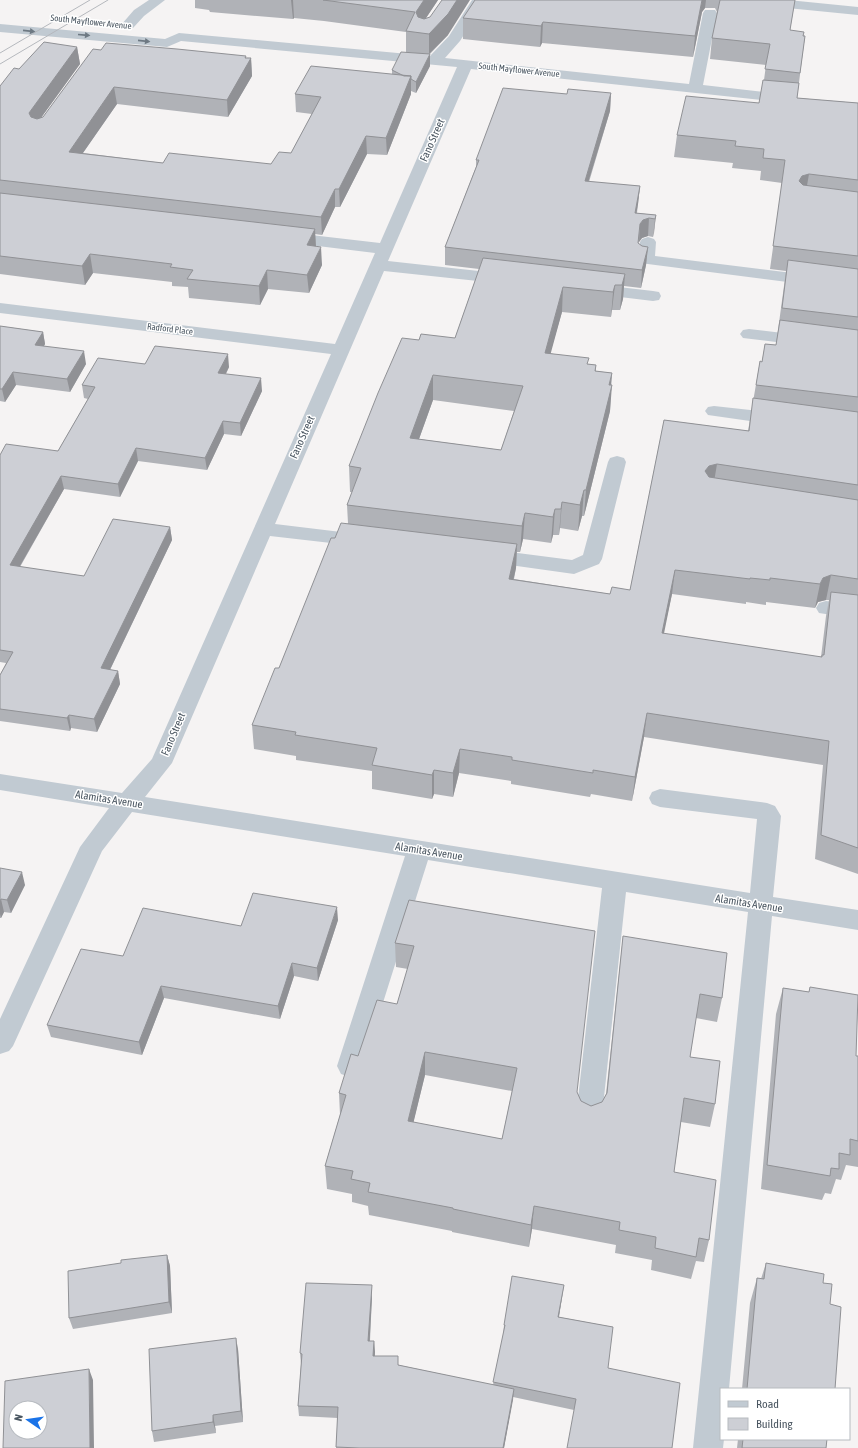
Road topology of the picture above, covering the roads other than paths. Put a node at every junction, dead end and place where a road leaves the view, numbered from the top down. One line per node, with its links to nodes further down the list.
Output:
1 (158, 0): 6 (street, South Mayflower Avenue)
2 (479, 0): 12 (street)
3 (748, 0): 4 (street)
4 (858, 11)
5 (710, 13): 14 (street)
6 (114, 24)
7 (0, 28): 10 (street, South Mayflower Avenue, one-way to 10)
8 (162, 29): 9 (street, South Mayflower Avenue)
9 (179, 37): 10 (street, South Mayflower Avenue, one-way to 9); 12 (street, South Mayflower Avenue)
10 (108, 38): 11 (street)
11 (99, 50)
12 (434, 61): 13 (street, South Mayflower Avenue)
13 (466, 64): 14 (street, South Mayflower Avenue); 18 (street, Fano Street)
14 (695, 89): 15 (street, South Mayflower Avenue)
15 (804, 100)
16 (267, 235): 18 (street)
17 (648, 242): 20 (street)
18 (381, 257): 19 (street); 26 (street, Fano Street)
19 (519, 281)
20 (858, 286)
21 (574, 287): 22 (street)
22 (653, 296)
23 (0, 308): 26 (street, Radford Place)
24 (749, 334): 25 (street)
25 (858, 347)
26 (340, 350): 30 (street, Fano Street)
27 (714, 411): 28 (street)
28 (797, 421)
29 (617, 462): 32 (street)
30 (262, 529): 31 (street); 37 (street, Fano Street)
31 (380, 543)
32 (466, 553)
33 (826, 608): 34 (street)
34 (858, 612)
35 (0, 782): 37 (street, Alamitas Avenue)
36 (660, 798): 40 (street)
37 (127, 802): 38 (street, Alamitas Avenue); 42 (street, Fano Street)
38 (420, 850): 39 (street, Alamitas Avenue); 43 (street)
39 (615, 881): 40 (street, Alamitas Avenue); 44 (street)
40 (762, 905): 41 (street, Alamitas Avenue); 45 (street)
41 (858, 920)
42 (0, 1043)
43 (350, 1066)
44 (589, 1116)
45 (708, 1448)

